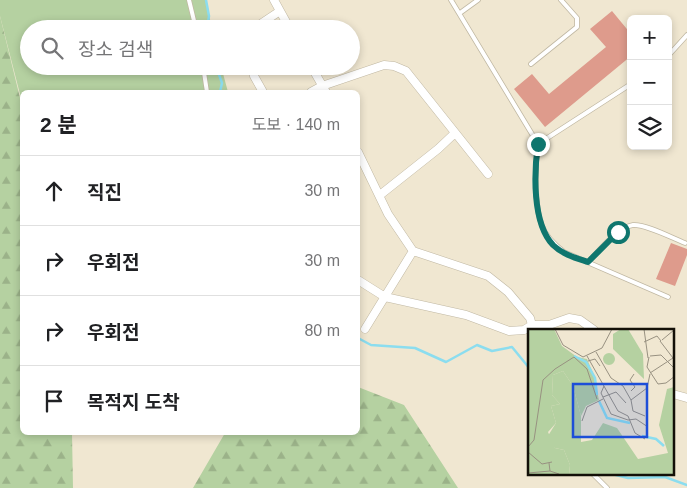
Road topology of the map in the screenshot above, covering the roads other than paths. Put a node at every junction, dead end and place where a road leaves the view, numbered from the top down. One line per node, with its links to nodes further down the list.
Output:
1 (189, 0): 8 (lane)
2 (274, 0): 6 (street)
3 (451, 0): 7 (lane)
4 (478, 0): 7 (lane)
5 (561, 0): 13 (lane)
6 (280, 11): 9 (street); 10 (street)
7 (460, 13): 24 (lane)
8 (194, 20)
9 (266, 20)
10 (285, 20)
11 (687, 35): 12 (lane)
12 (672, 52)
13 (531, 64)
14 (204, 75): 21 (lane)
15 (254, 75): 22 (street)
16 (316, 75): 20 (street)
17 (359, 75): 20 (street)
18 (360, 75): 23 (street)
19 (627, 87): 24 (lane)
20 (324, 89)
21 (207, 90)
22 (262, 90)
23 (455, 133): 26 (street); 27 (street)
24 (538, 144): 30 (lane)
25 (360, 156): 27 (street)
26 (488, 174)
27 (380, 195): 29 (street)
28 (685, 243): 30 (lane)
29 (414, 251): 32 (street); 34 (street)
30 (588, 262): 33 (lane)
31 (360, 281): 32 (street)
32 (385, 296): 35 (street); 36 (street)
33 (668, 297)
34 (533, 328): 37 (street)
35 (365, 329)
36 (528, 329)
37 (593, 329)
38 (674, 394): 39 (street)
39 (687, 398)
40 (595, 476): 41 (lane)
41 (607, 488)

